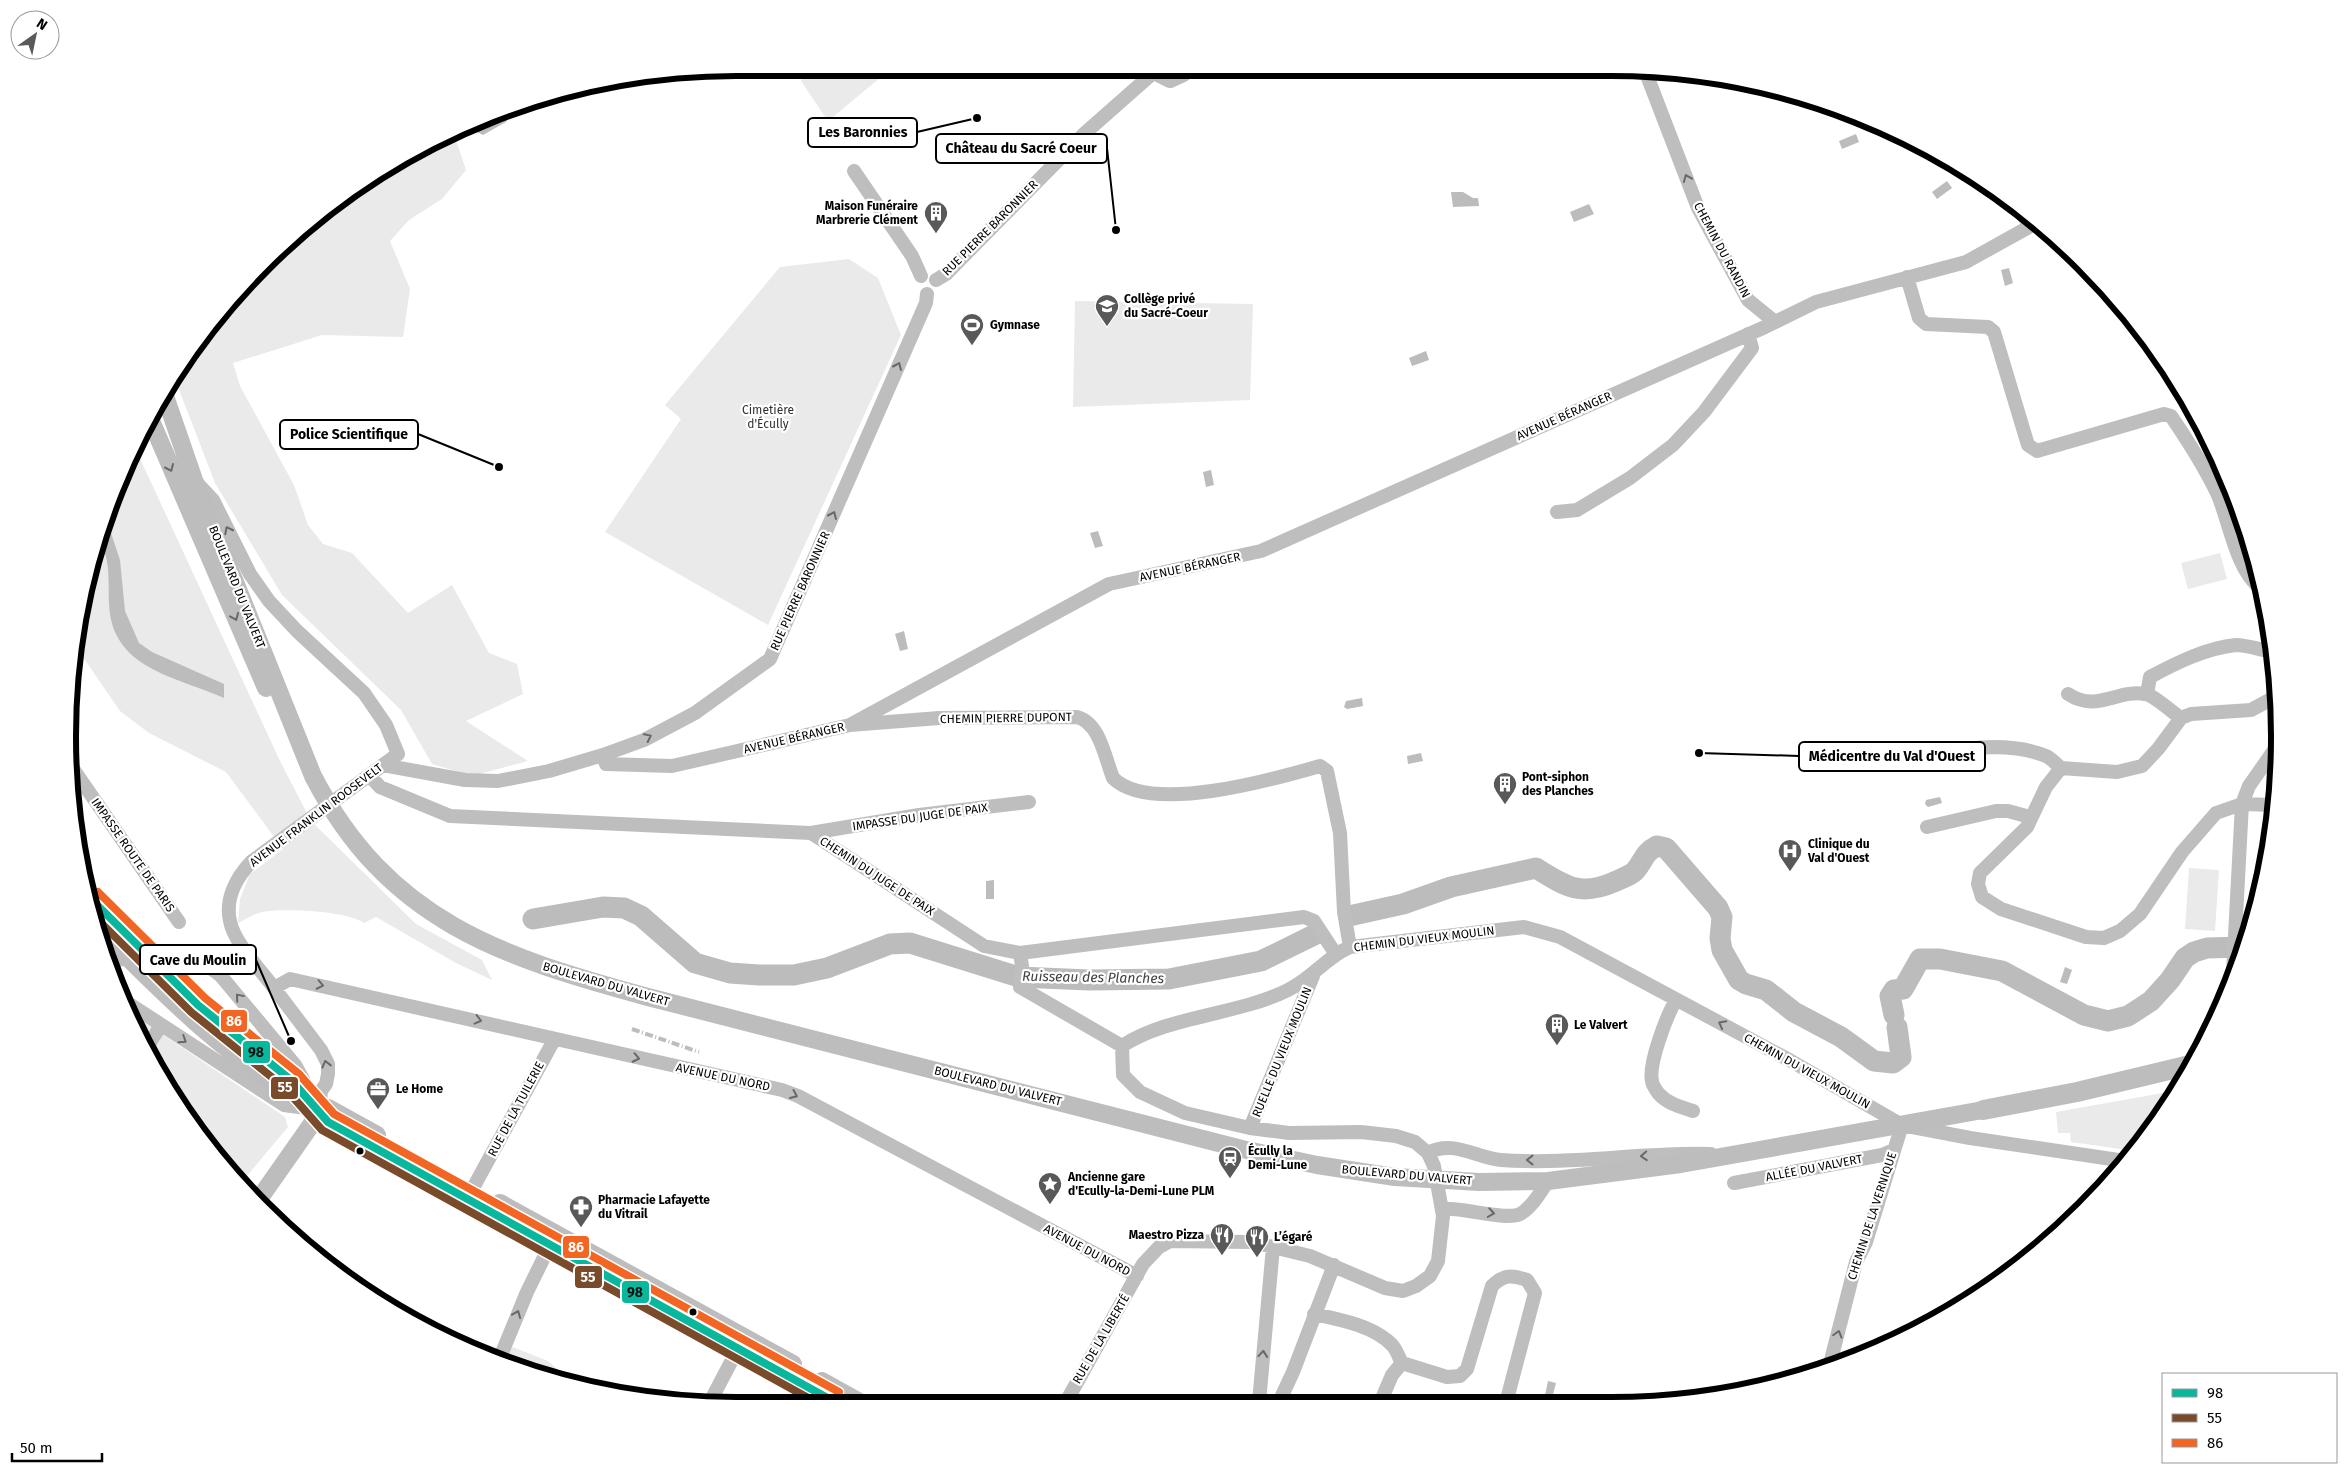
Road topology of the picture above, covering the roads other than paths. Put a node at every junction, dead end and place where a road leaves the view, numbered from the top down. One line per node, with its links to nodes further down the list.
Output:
1 (1150, 76): 9 (street, RUE PIERRE BARONNIER)
2 (1164, 76): 3 (main road)
3 (1176, 76)
4 (1648, 78): 11 (street, CHEMIN DU RANDIN, one-way to 4)
5 (854, 171): 7 (street)
6 (2029, 226): 8 (street)
7 (921, 276): 9 (street); 10 (street)
8 (1907, 277): 11 (street); 20 (street)
9 (936, 280): 10 (street)
10 (927, 294): 28 (street, RUE PIERRE BARONNIER, one-way to 10)
11 (1775, 322): 12 (street, AVENUE BÉRANGER)
12 (1748, 334): 16 (street); 26 (street, AVENUE BÉRANGER)
13 (167, 402): 15 (main road, BOULEVARD DU VALVERT)
14 (153, 428): 17 (main road, BOULEVARD DU VALVERT, one-way to 17)
15 (194, 480): 18 (main road, BOULEVARD DU VALVERT); 19 (street, one-way to 15)
16 (1557, 512)
17 (204, 544): 18 (street); 35 (main road, BOULEVARD DU VALVERT, one-way to 35)
18 (226, 558): 19 (street); 35 (main road, BOULEVARD DU VALVERT)
19 (250, 574): 27 (street)
20 (2250, 575)
21 (2263, 650): 23 (street)
22 (2068, 694): 23 (street)
23 (2147, 694): 25 (street)
24 (2269, 700): 25 (street)
25 (2181, 718): 32 (street)
26 (850, 725): 28 (street, AVENUE BÉRANGER); 47 (street, CHEMIN PIERRE DUPONT)
27 (398, 754): 31 (street, AVENUE FRANKLIN ROOSEVELT); 33 (street, RUE PIERRE BARONNIER)
28 (603, 755): 33 (street, RUE PIERRE BARONNIER)
29 (1933, 755): 32 (street)
30 (2270, 756): 39 (street)
31 (384, 764): 33 (street, RUE PIERRE BARONNIER); 36 (street, AVENUE FRANKLIN ROOSEVELT)
32 (2061, 768): 41 (street)
33 (432, 774)
34 (78, 776): 45 (street, IMPASSE ROUTE DE PARIS)
35 (313, 776): 38 (main road, BOULEVARD DU VALVERT)
36 (370, 776): 38 (street, AVENUE FRANKLIN ROOSEVELT); 43 (street, CHEMIN DU JUGE DE PAIX)
37 (1029, 802): 43 (street, IMPASSE DU JUGE DE PAIX)
38 (328, 804): 53 (street, AVENUE FRANKLIN ROOSEVELT); 75 (main road, BOULEVARD DU VALVERT)
39 (2242, 804): 40 (street); 41 (street); 49 (street)
40 (2267, 805)
41 (2030, 817): 42 (street)
42 (1927, 828)
43 (811, 833): 50 (street, CHEMIN DU JUGE DE PAIX)
44 (99, 907): 60 (main road)
45 (179, 922)
46 (108, 937): 60 (main road)
47 (1349, 943): 48 (street, CHEMIN DU VIEUX MOULIN); 54 (street, CHEMIN DU VIEUX MOULIN)
48 (1333, 949): 50 (street, CHEMIN DU JUGE DE PAIX); 52 (street, CHEMIN DU VIEUX MOULIN)
49 (2234, 954)
50 (1021, 960): 59 (street)
51 (116, 961): 64 (street, one-way to 51)
52 (1313, 976): 59 (street, CHEMIN DU VIEUX MOULIN); 69 (street, RUELLE DU VIEUX MOULIN)
53 (274, 988): 57 (street, AVENUE DU NORD, one-way to 57); 64 (street, AVENUE FRANKLIN ROOSEVELT, one-way to 53)
54 (1676, 1000): 66 (street); 68 (street, CHEMIN DU VIEUX MOULIN, one-way to 54)
55 (135, 1008): 56 (street)
56 (161, 1026): 58 (street); 64 (street, one-way to 64)
57 (554, 1040): 76 (street, RUE DE LA TUILERIE); 83 (street, AVENUE DU NORD, one-way to 83)
58 (151, 1041)
59 (1122, 1046): 69 (street)
60 (242, 1051): 64 (main road)
61 (2182, 1067): 63 (highway)
62 (2175, 1078): 63 (highway)
63 (2077, 1092): 65 (highway)
64 (319, 1110): 76 (main road); 78 (main road); 80 (main road)
65 (1982, 1110): 67 (main road, BOULEVARD DU VALVERT)
66 (1693, 1111)
67 (1956, 1114): 68 (main road, BOULEVARD DU VALVERT); 70 (street)
68 (1902, 1125): 70 (street); 71 (street, CHEMIN DE LA VERNIQUE); 73 (main road, BOULEVARD DU VALVERT)
69 (1250, 1128): 72 (street)
70 (1958, 1136): 74 (street)
71 (1894, 1150): 77 (street, ALLÉE DU VALVERT); 87 (street, CHEMIN DE LA VERNIQUE, one-way to 71)
72 (1428, 1153): 73 (street, one-way to 72); 79 (street, RUE DE LA LIBERTÉ)
73 (1738, 1154): 75 (main road, BOULEVARD DU VALVERT)
74 (2117, 1160)
75 (1548, 1181): 79 (street, one-way to 75)
76 (475, 1183): 80 (main road)
77 (1734, 1183)
78 (263, 1195)
79 (1443, 1208): 82 (street, RUE DE LA LIBERTÉ)
80 (553, 1239): 85 (main road); 86 (street, one-way to 80)
81 (1273, 1247): 82 (street, RUE DE LA LIBERTÉ); 83 (street, RUE DE LA LIBERTÉ); 93 (street, one-way to 81)
82 (1334, 1266): 84 (street)
83 (1137, 1276): 92 (street, RUE DE LA LIBERTÉ)
84 (1314, 1314): 88 (street); 94 (street)
85 (738, 1349): 89 (street); 90 (main road); 91 (main road)
86 (502, 1353)
87 (1831, 1359)
88 (1402, 1363): 95 (street); 96 (street)
89 (713, 1396)
90 (827, 1397)
91 (849, 1397)
92 (1069, 1397)
93 (1258, 1397)
94 (1281, 1397)
95 (1383, 1397)
96 (1508, 1397)

